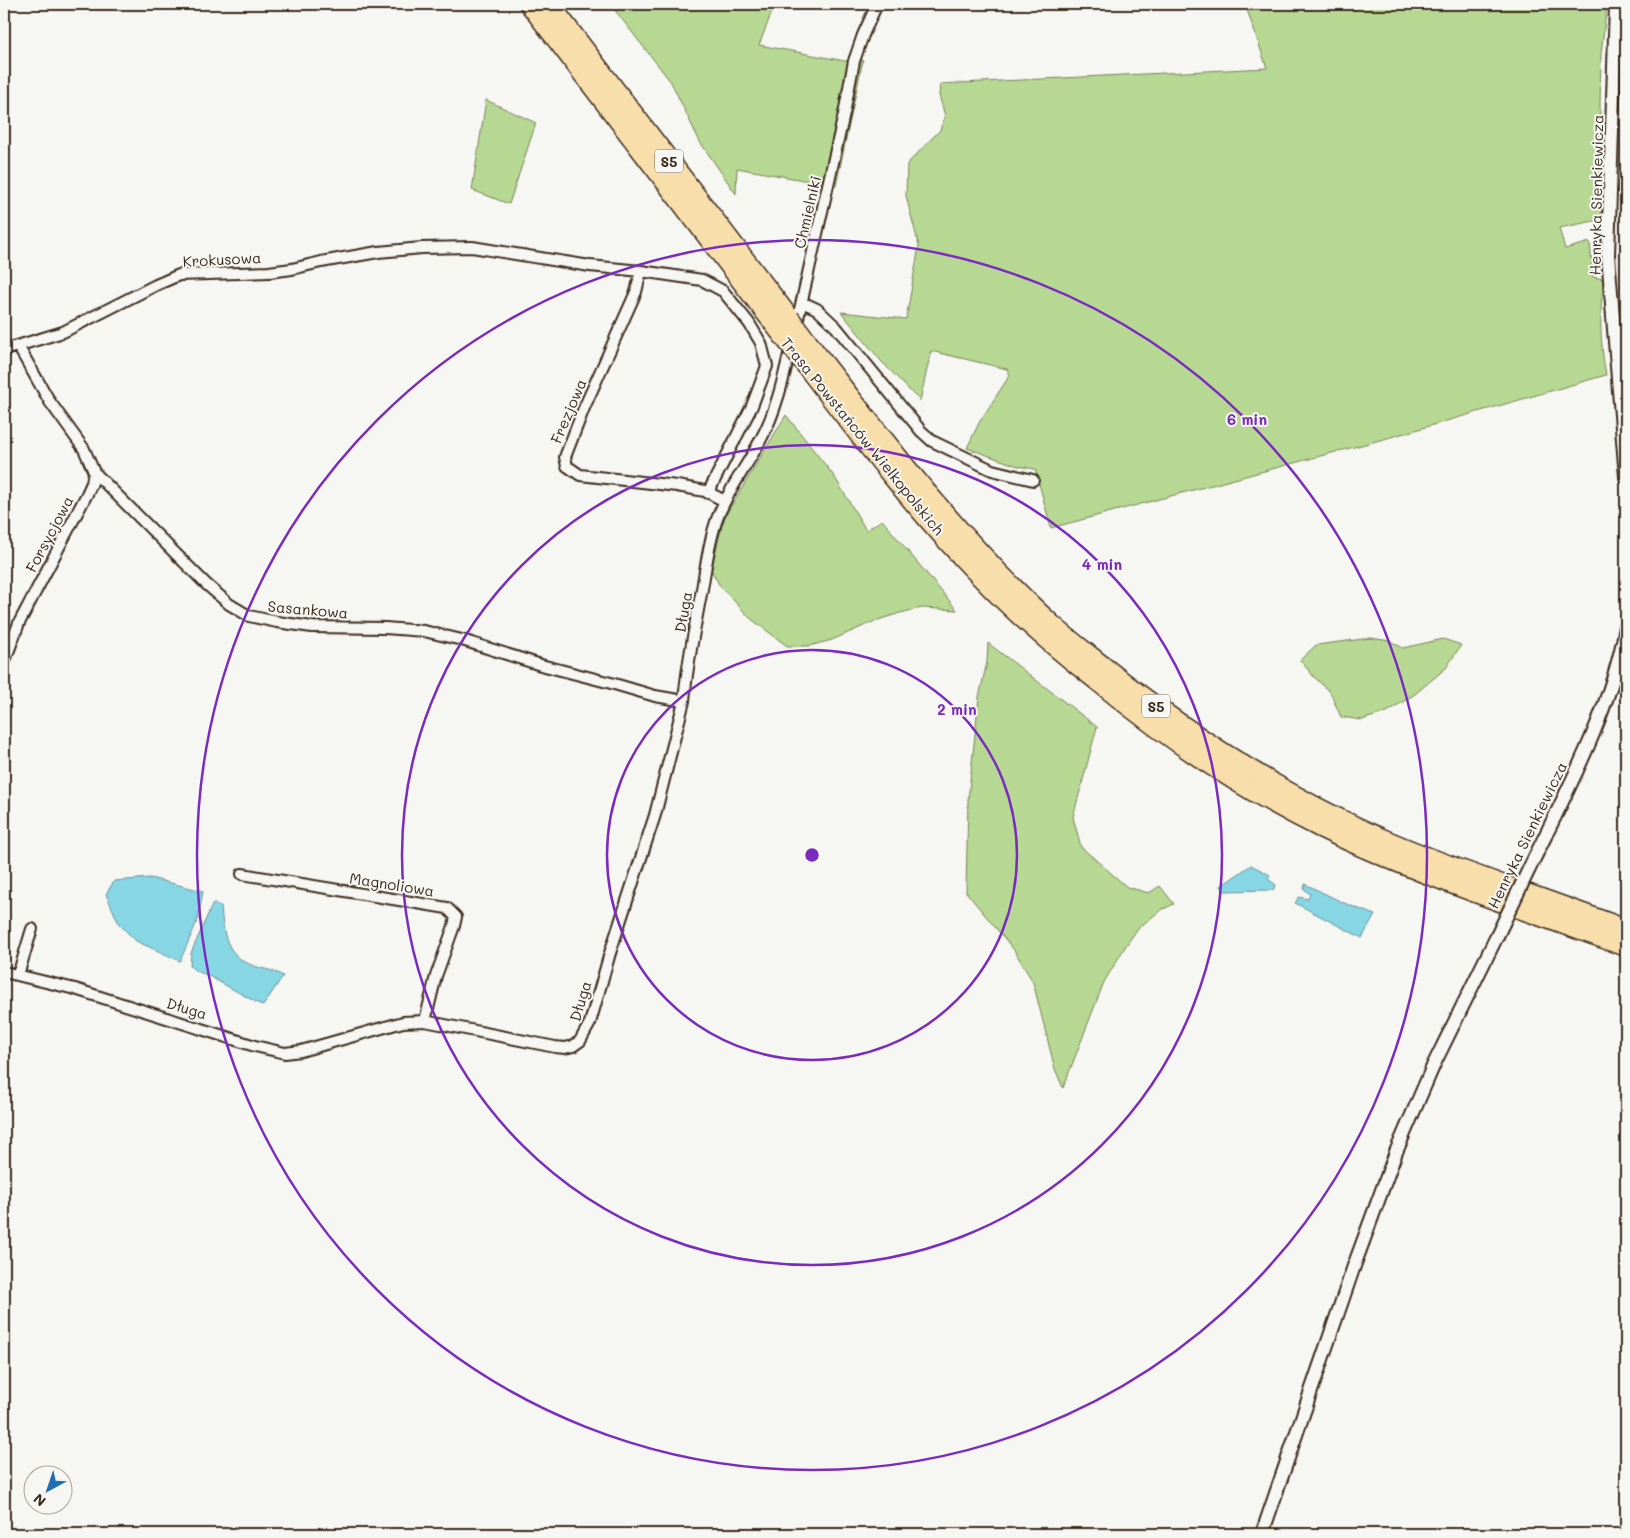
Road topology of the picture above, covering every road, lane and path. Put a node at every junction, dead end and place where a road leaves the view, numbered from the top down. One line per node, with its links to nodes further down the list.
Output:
1 (529, 4): 7 (highway, Trasa Powstańców Wielkopolskich / S5)
2 (550, 4): 7 (highway, Trasa Powstańców Wielkopolskich / S5)
3 (878, 4): 6 (street, Chmielniki)
4 (1616, 4): 13 (street, Henryka Sienkiewicza)
5 (641, 270): 8 (street, Krokusowa); 15 (street, Krokusowa); 15 (street, Frezjowa)
6 (802, 302): 11 (street, Chmielniki); 14 (street)
7 (784, 324): 10 (highway, Trasa Powstańców Wielkopolskich / S5, bridge)
8 (18, 346): 9 (street, Krokusowa); 12 (street, Sasankowa)
9 (4, 350)
10 (805, 351): 22 (highway, Trasa Powstańców Wielkopolskich / S5); 23 (highway, Trasa Powstańców Wielkopolskich / S5)
11 (767, 429): 16 (street, Długa)
12 (94, 472): 18 (street, Forsycjowa); 19 (street, Sasankowa)
13 (1626, 477)
14 (1033, 480)
15 (708, 492): 16 (street, Frezjowa)
16 (725, 501): 19 (street, Długa)
17 (1626, 627): 27 (street, Henryka Sienkiewicza, bridge)
18 (4, 663)
19 (684, 701): 26 (street, Długa)
20 (242, 874): 26 (street, Magnoliowa)
21 (32, 929): 25 (street)
22 (1626, 929)
23 (1626, 947)
24 (4, 972): 25 (street, Długa)
25 (18, 975): 26 (street, Długa)
26 (425, 1022)
27 (1262, 1534)

